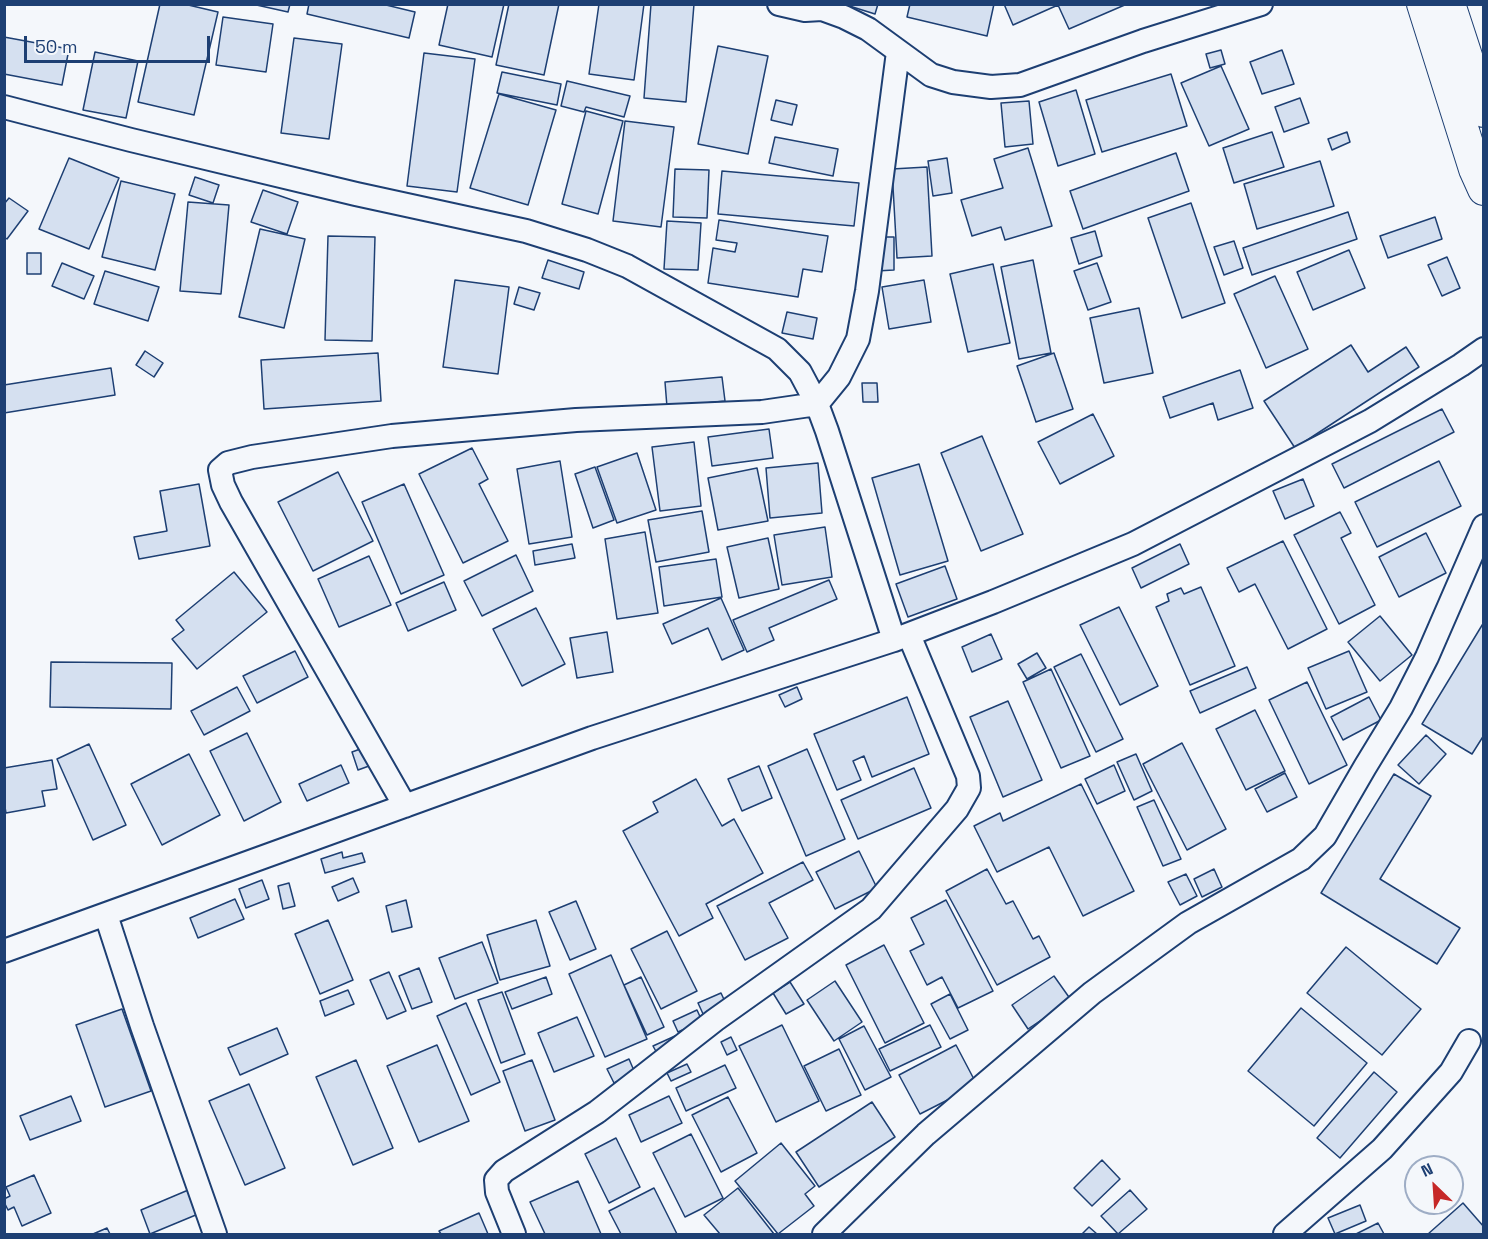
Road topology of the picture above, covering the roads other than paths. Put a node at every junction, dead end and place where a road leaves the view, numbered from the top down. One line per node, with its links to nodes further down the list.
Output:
1 (779, 4): 5 (street)
2 (1261, 4): 5 (street)
3 (1423, 4): 8 (main road)
4 (1449, 4): 7 (main road)
5 (898, 52): 10 (street)
6 (4, 107): 10 (street)
7 (1484, 111)
8 (1484, 189)
9 (1484, 349): 12 (street)
10 (817, 404): 12 (street); 13 (street)
11 (1484, 526): 19 (street)
12 (901, 637): 13 (street); 18 (street)
13 (405, 806): 14 (street)
14 (106, 915): 15 (street); 17 (street)
15 (4, 951)
16 (1469, 1041): 20 (street)
17 (215, 1234)
18 (514, 1234)
19 (824, 1234)
20 (1285, 1234)

